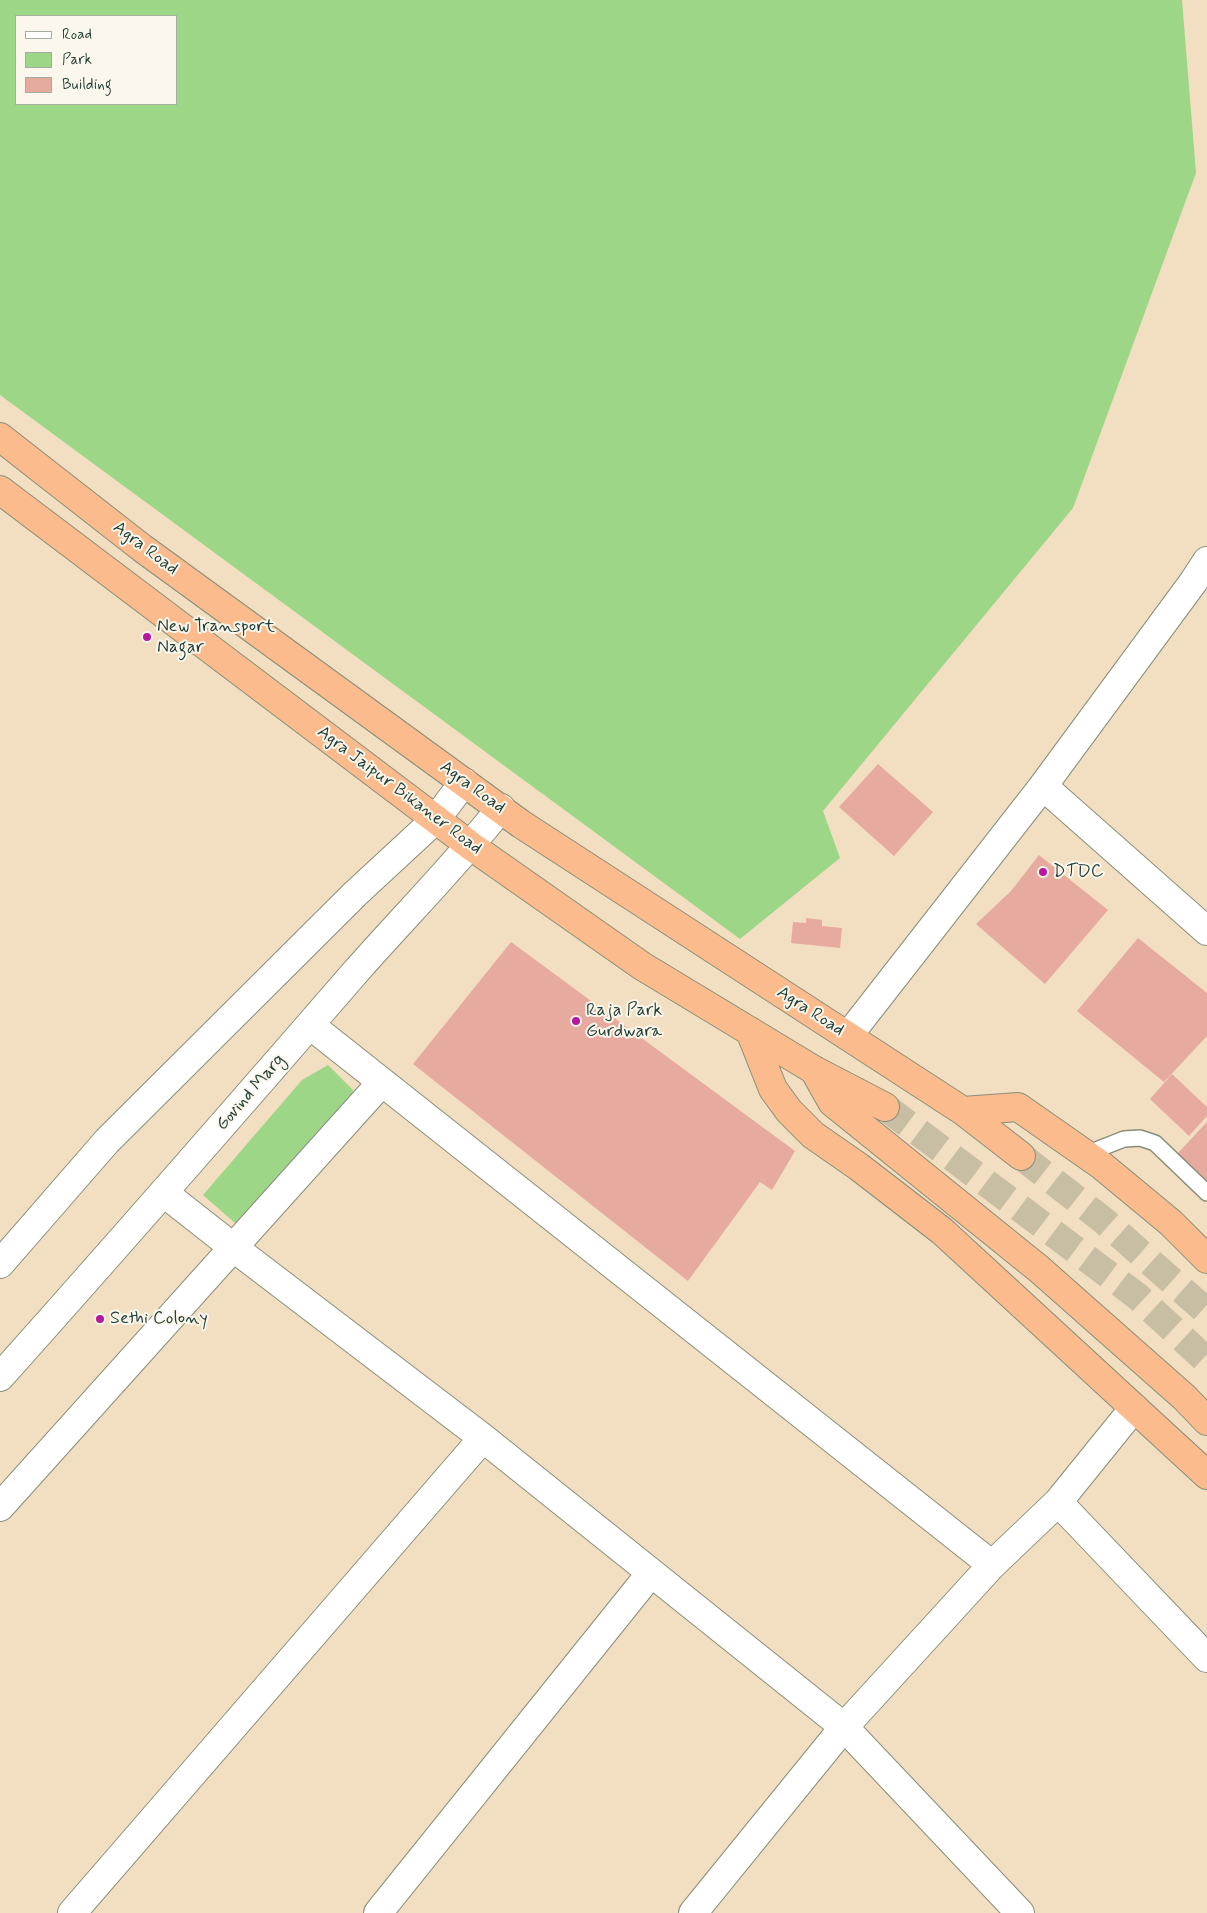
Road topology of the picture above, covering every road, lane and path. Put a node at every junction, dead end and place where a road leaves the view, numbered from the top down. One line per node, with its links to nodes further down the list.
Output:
1 (0, 437): 4 (highway, Agra Road)
2 (0, 490): 7 (highway, Agra Jaipur Bikaner Road)
3 (1207, 562): 5 (street)
4 (464, 782): 6 (highway, Agra Road); 7 (street)
5 (1043, 786): 9 (street); 12 (street)
6 (501, 808): 8 (street, Govind Marg); 12 (highway, Agra Road)
7 (436, 819): 8 (highway, Agra Jaipur Bikaner Road); 23 (street)
8 (471, 846): 10 (street, Govind Marg); 11 (highway, Agra Jaipur Bikaner Road)
9 (1207, 932)
10 (310, 1024): 14 (street); 19 (street, Govind Marg)
11 (750, 1031): 13 (highway, Agra Jaipur Bikaner Road); 25 (highway)
12 (848, 1036): 16 (highway, Agra Road)
13 (814, 1070): 15 (highway, Agra Jaipur Bikaner Road); 26 (highway)
14 (382, 1082): 21 (street); 31 (street)
15 (885, 1106)
16 (964, 1111): 17 (highway); 18 (highway, Agra Road)
17 (1086, 1154): 20 (lane); 22 (highway)
18 (1021, 1156)
19 (164, 1193): 21 (street); 24 (street, Govind Marg)
20 (1207, 1193)
21 (234, 1248): 27 (street); 30 (street)
22 (1207, 1259)
23 (0, 1264)
24 (0, 1377)
25 (1134, 1408): 28 (highway); 29 (street)
26 (1207, 1421)
27 (483, 1438): 32 (street); 35 (street)
28 (1207, 1475)
29 (1058, 1502): 31 (street); 33 (street)
30 (0, 1507)
31 (992, 1565): 34 (street)
32 (651, 1573): 34 (street); 36 (street)
33 (1207, 1658)
34 (844, 1727): 37 (street); 38 (street)
35 (72, 1913)
36 (378, 1913)
37 (693, 1913)
38 (1020, 1913)

